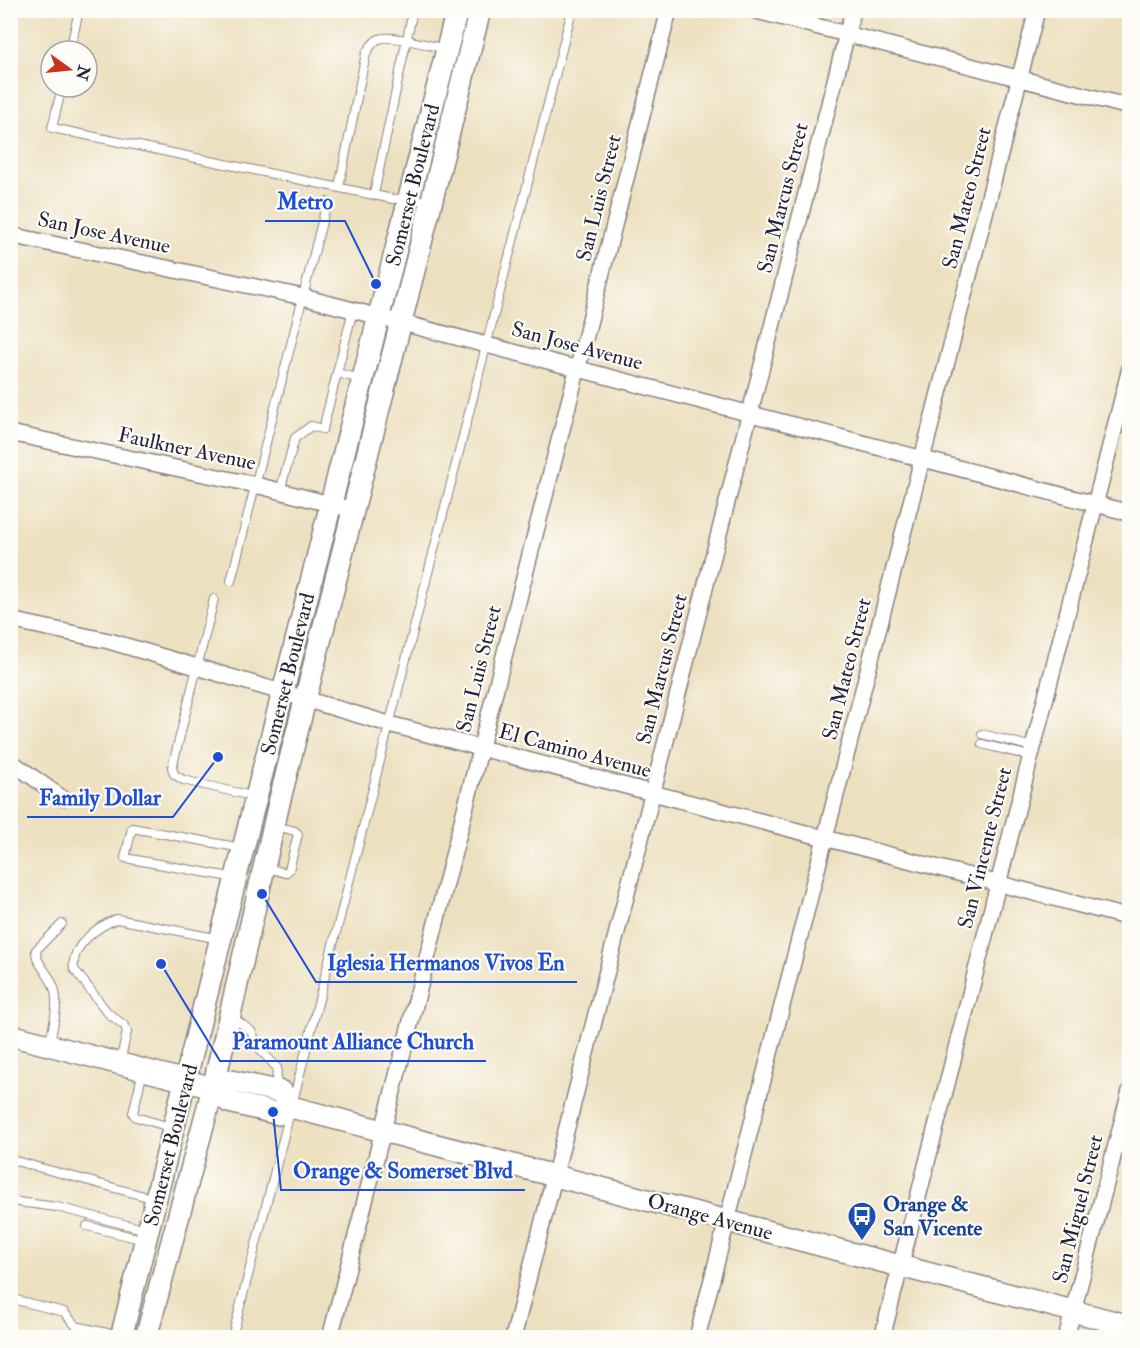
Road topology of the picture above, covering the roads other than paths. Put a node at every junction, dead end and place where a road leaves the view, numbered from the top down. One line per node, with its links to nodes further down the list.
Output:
1 (79, 10): 11 (lane)
2 (413, 10): 12 (lane)
3 (457, 10): 13 (main road, Somerset Boulevard)
4 (480, 10): 21 (main road, Somerset Boulevard)
5 (572, 10): 26 (lane)
6 (669, 10): 27 (street, San Luis Street)
7 (753, 10): 10 (street)
8 (853, 10): 10 (street, San Marcus Street)
9 (1037, 10): 14 (street, San Mateo Street)
10 (846, 34): 14 (street); 31 (street, San Marcus Street)
11 (73, 39)
12 (406, 41): 13 (lane); 17 (lane); 18 (lane)
13 (447, 50): 19 (main road, Somerset Boulevard)
14 (1019, 79): 16 (street); 33 (street, San Mateo Street)
15 (59, 99): 17 (lane)
16 (1130, 107)
17 (339, 187): 18 (lane)
18 (374, 194): 19 (lane)
19 (410, 198): 21 (lane); 25 (main road, Somerset Boulevard)
20 (327, 202): 23 (lane)
21 (431, 204): 25 (main road, Somerset Boulevard)
22 (10, 235): 23 (street, San Jose Avenue)
23 (303, 297): 24 (street, San Jose Avenue); 34 (lane)
24 (353, 310): 25 (street, San Jose Avenue); 29 (lane)
25 (391, 319): 26 (street, San Jose Avenue); 30 (main road, Somerset Boulevard); 38 (main road, Somerset Boulevard)
26 (486, 344): 27 (street, San Jose Avenue); 46 (lane)
27 (578, 368): 31 (street, San Jose Avenue); 49 (street, San Luis Street)
28 (1130, 368): 37 (street, San Vincente Street)
29 (337, 373): 30 (lane); 35 (lane)
30 (363, 380): 36 (main road, Somerset Boulevard)
31 (749, 413): 33 (street, San Jose Avenue); 52 (street, San Marcus Street)
32 (11, 437): 34 (street, Faulkner Avenue)
33 (922, 459): 37 (street, San Jose Avenue); 55 (street, San Mateo Street)
34 (256, 485): 35 (street, Faulkner Avenue); 40 (lane)
35 (280, 491): 36 (street, Faulkner Avenue)
36 (331, 504): 38 (street, Faulkner Avenue); 44 (main road, Somerset Boulevard)
37 (1095, 504): 39 (street, San Jose Avenue); 50 (street, San Vincente Street)
38 (353, 510): 45 (main road, Somerset Boulevard)
39 (1130, 513)
40 (231, 581)
41 (214, 599): 43 (lane)
42 (10, 620): 43 (street, El Camino Avenue)
43 (196, 667): 44 (street, El Camino Avenue); 53 (lane)
44 (284, 694): 45 (street, El Camino Avenue); 53 (main road, Somerset Boulevard)
45 (305, 700): 46 (street, El Camino Avenue); 56 (main road, Somerset Boulevard)
46 (389, 724): 49 (street, El Camino Avenue); 70 (lane)
47 (982, 734): 50 (lane)
48 (982, 744): 50 (lane)
49 (480, 748): 52 (street, El Camino Avenue); 72 (street, San Luis Street)
50 (1032, 752): 57 (street, San Vincente Street)
51 (10, 761): 54 (street)
52 (652, 793): 55 (street, El Camino Avenue); 74 (street, San Marcus Street)
53 (256, 797): 56 (main road, Somerset Boulevard)
54 (62, 798)
55 (825, 838): 57 (street, El Camino Avenue); 77 (street, San Mateo Street)
56 (250, 866): 56 (lane); 60 (main road, Somerset Boulevard); 61 (main road, Somerset Boulevard)
57 (998, 884): 58 (street, El Camino Avenue); 80 (street, San Vincente Street)
58 (1130, 918)
59 (62, 924): 63 (lane)
60 (222, 939): 64 (lane); 66 (main road, Somerset Boulevard)
61 (230, 1016): 67 (main road, Somerset Boulevard); 68 (lane)
62 (11, 1036): 63 (main road, Orange Avenue)
63 (50, 1045): 64 (main road, Orange Avenue)
64 (119, 1063): 65 (main road, Orange Avenue)
65 (143, 1070): 66 (main road, Orange Avenue); 71 (lane)
66 (187, 1081): 67 (main road, Orange Avenue); 71 (main road, Somerset Boulevard)
67 (213, 1088): 68 (main road, Orange Avenue); 70 (main road, Orange Avenue); 87 (main road, Somerset Boulevard)
68 (275, 1091): 70 (main road)
69 (1130, 1091): 82 (street, San Miguel Street)
70 (291, 1107): 72 (main road, Orange Avenue); 88 (lane)
71 (175, 1129): 75 (main road, Somerset Boulevard)
72 (382, 1131): 74 (main road, Orange Avenue); 89 (street, San Luis Street)
73 (12, 1160): 75 (lane)
74 (554, 1176): 77 (main road, Orange Avenue); 90 (street, San Marcus Street)
75 (157, 1199): 79 (main road, Somerset Boulevard)
76 (10, 1202): 79 (lane)
77 (727, 1221): 80 (main road, Orange Avenue); 91 (street, San Mateo Street)
78 (87, 1226): 79 (lane)
79 (148, 1236): 84 (main road, Somerset Boulevard)
80 (900, 1266): 82 (main road, Orange Avenue); 92 (street, San Vincente Street)
81 (12, 1299): 84 (lane)
82 (1073, 1312): 83 (main road, Orange Avenue); 93 (street, San Miguel Street)
83 (1130, 1326)
84 (122, 1337)
85 (68, 1338): 86 (lane)
86 (88, 1338)
87 (146, 1338)
88 (232, 1338)
89 (330, 1338)
90 (513, 1338)
91 (697, 1338)
92 (882, 1338)
93 (1066, 1338)

